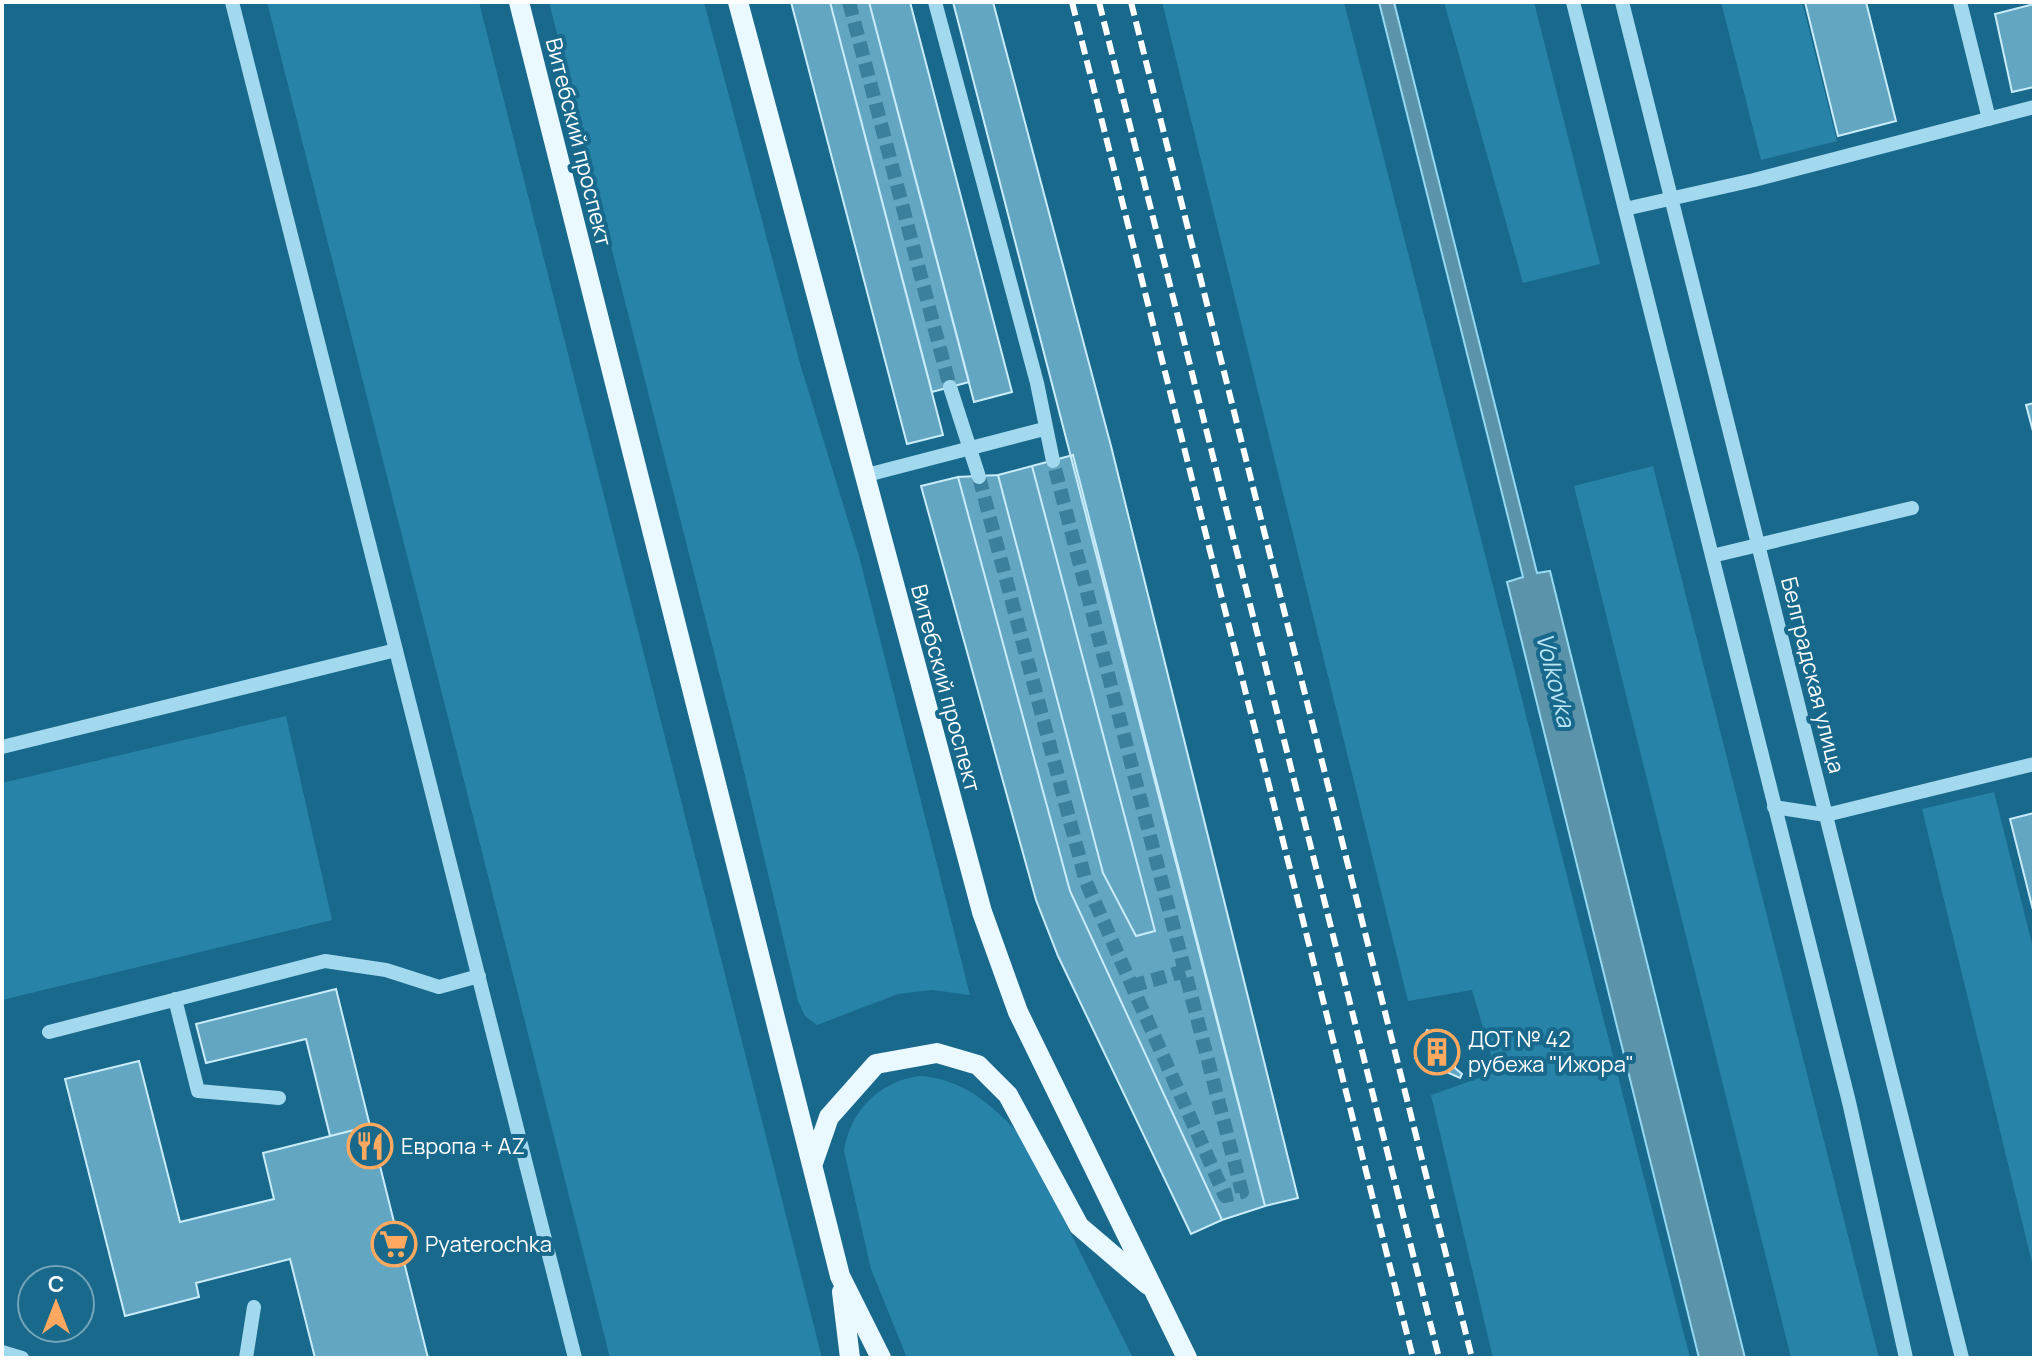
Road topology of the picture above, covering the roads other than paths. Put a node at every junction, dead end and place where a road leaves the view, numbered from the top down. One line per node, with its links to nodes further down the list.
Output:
1 (232, 2): 21 (street)
2 (519, 2): 30 (main road, Витебский проспект)
3 (738, 2): 16 (main road, Витебский проспект)
4 (935, 2): 13 (street)
5 (1573, 2): 11 (street)
6 (1622, 2): 10 (street, Белградская улица)
7 (1960, 2): 9 (street)
8 (2034, 107): 9 (street)
9 (1989, 119): 10 (street)
10 (1670, 198): 11 (street); 19 (street, Белградская улица)
11 (1625, 209): 20 (street)
12 (950, 387): 14 (street)
13 (1044, 429): 14 (street); 15 (street)
14 (971, 448): 16 (street); 17 (street)
15 (1053, 461)
16 (863, 476): 32 (main road, Витебский проспект)
17 (979, 477)
18 (1912, 508): 19 (street)
19 (1758, 544): 20 (street); 25 (street, Белградская улица)
20 (1712, 556): 24 (street)
21 (396, 650): 22 (street); 26 (street)
22 (2, 747)
23 (2034, 764): 25 (street)
24 (1774, 807): 25 (street); 41 (street)
25 (1826, 815): 42 (street, Белградская улица)
26 (479, 976): 27 (street); 37 (street)
27 (175, 999): 28 (street); 29 (street)
28 (49, 1032)
29 (279, 1098)
30 (813, 1163): 31 (main road, Витебский проспект); 32 (main road)
31 (840, 1276): 38 (main road); 39 (main road, Витебский проспект)
32 (1154, 1290): 40 (main road, Витебский проспект)
33 (254, 1307): 36 (street)
34 (2, 1352): 35 (street)
35 (22, 1358)
36 (246, 1358)
37 (575, 1358)
38 (850, 1358)
39 (881, 1358)
40 (1187, 1358)
41 (1906, 1358)
42 (1962, 1358)

